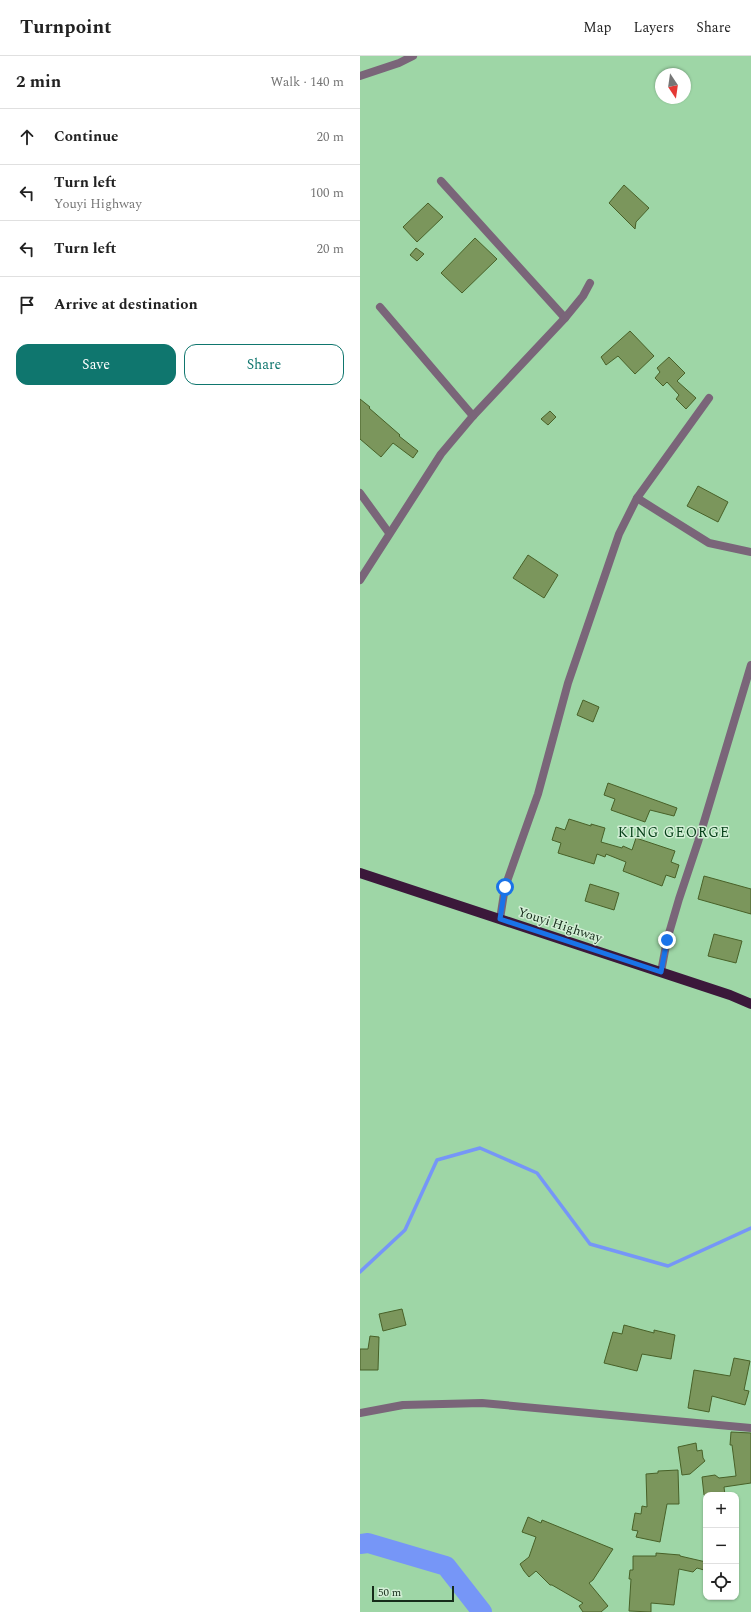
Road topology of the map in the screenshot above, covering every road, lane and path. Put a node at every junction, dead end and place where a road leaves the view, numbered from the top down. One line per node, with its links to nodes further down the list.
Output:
1 (413, 56): 2 (street)
2 (360, 76)
3 (441, 181): 6 (street)
4 (590, 283): 6 (street)
5 (380, 308): 8 (street)
6 (565, 318): 8 (street)
7 (709, 398): 10 (street)
8 (473, 416): 11 (street)
9 (360, 493): 11 (street)
10 (637, 498): 12 (street); 16 (street)
11 (389, 533): 13 (street)
12 (751, 552)
13 (360, 580)
14 (751, 665): 17 (street)
15 (360, 873): 16 (main road, Youyi Highway)
16 (500, 919): 17 (main road, Youyi Highway)
17 (661, 972): 18 (main road, Youyi Highway)
18 (751, 1004)
19 (360, 1413): 20 (street)
20 (751, 1428)

